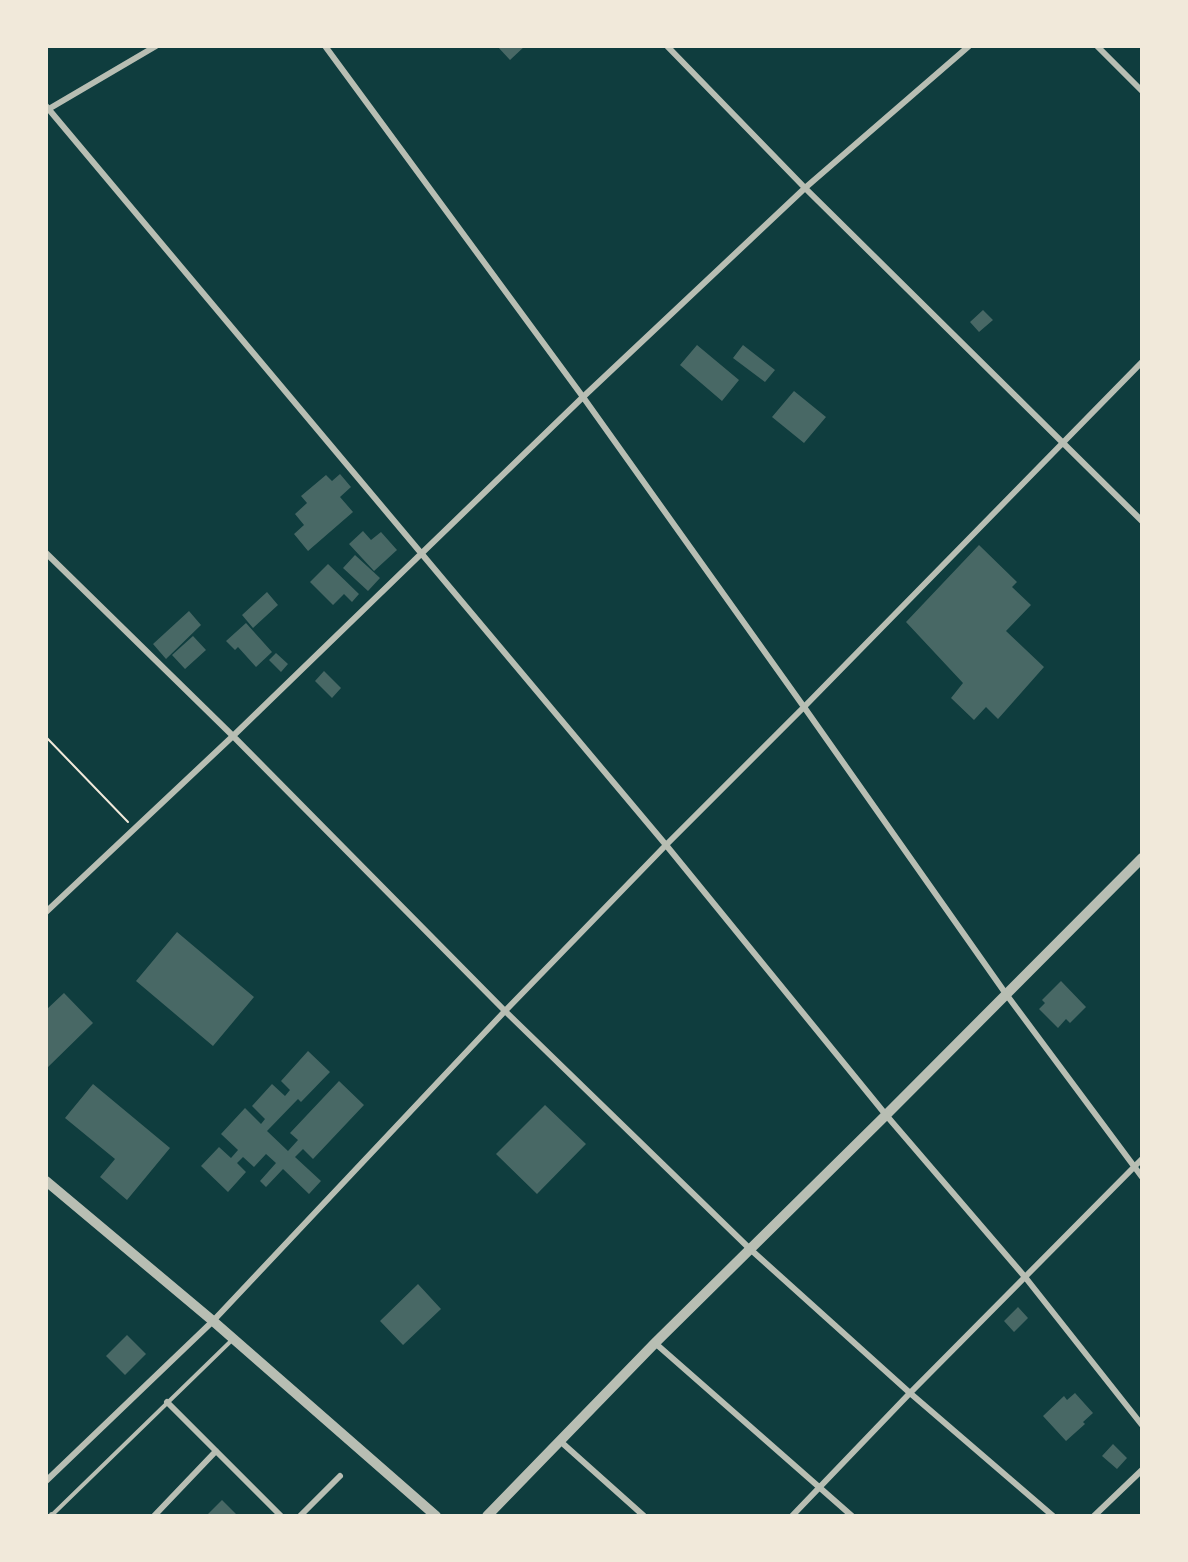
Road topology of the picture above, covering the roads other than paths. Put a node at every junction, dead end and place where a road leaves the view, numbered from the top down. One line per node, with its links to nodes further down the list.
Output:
1 (156, 46): 7 (street)
2 (325, 46): 10 (street)
3 (667, 46): 8 (street)
4 (969, 46): 8 (street)
5 (1097, 46): 6 (street)
6 (1142, 91)
7 (47, 108): 13 (street)
8 (806, 188): 10 (street); 11 (street)
9 (1142, 362): 11 (street)
10 (582, 397): 13 (street); 15 (street)
11 (1064, 442): 12 (street); 15 (street)
12 (1142, 521)
13 (421, 552): 16 (street); 17 (street)
14 (46, 553): 16 (street)
15 (804, 707): 17 (street); 20 (street)
16 (233, 736): 19 (street); 21 (street)
17 (666, 845): 21 (street); 22 (street)
18 (1142, 858): 20 (street)
19 (46, 912)
20 (1006, 994): 22 (street); 24 (street)
21 (505, 1011): 27 (street); 29 (street)
22 (886, 1115): 27 (street); 28 (street)
23 (1142, 1159): 24 (street)
24 (1134, 1167): 25 (street); 28 (street)
25 (1142, 1177)
26 (46, 1181): 29 (street)
27 (750, 1250): 31 (street); 32 (street)
28 (1025, 1277): 32 (street); 34 (street)
29 (213, 1321): 30 (street); 39 (street)
30 (233, 1339): 33 (lane); 45 (street)
31 (655, 1343): 35 (street); 40 (street)
32 (910, 1393): 40 (street); 50 (street)
33 (167, 1402): 36 (street); 41 (lane)
34 (1142, 1425)
35 (560, 1441): 46 (street); 47 (street)
36 (216, 1451): 42 (street); 43 (street)
37 (1142, 1470): 51 (street)
38 (340, 1476): 44 (street)
39 (46, 1481)
40 (820, 1488): 48 (street); 49 (street)
41 (52, 1515)
42 (154, 1515)
43 (281, 1515)
44 (300, 1515)
45 (436, 1515)
46 (487, 1515)
47 (644, 1515)
48 (792, 1515)
49 (852, 1515)
50 (1053, 1515)
51 (1094, 1515)

